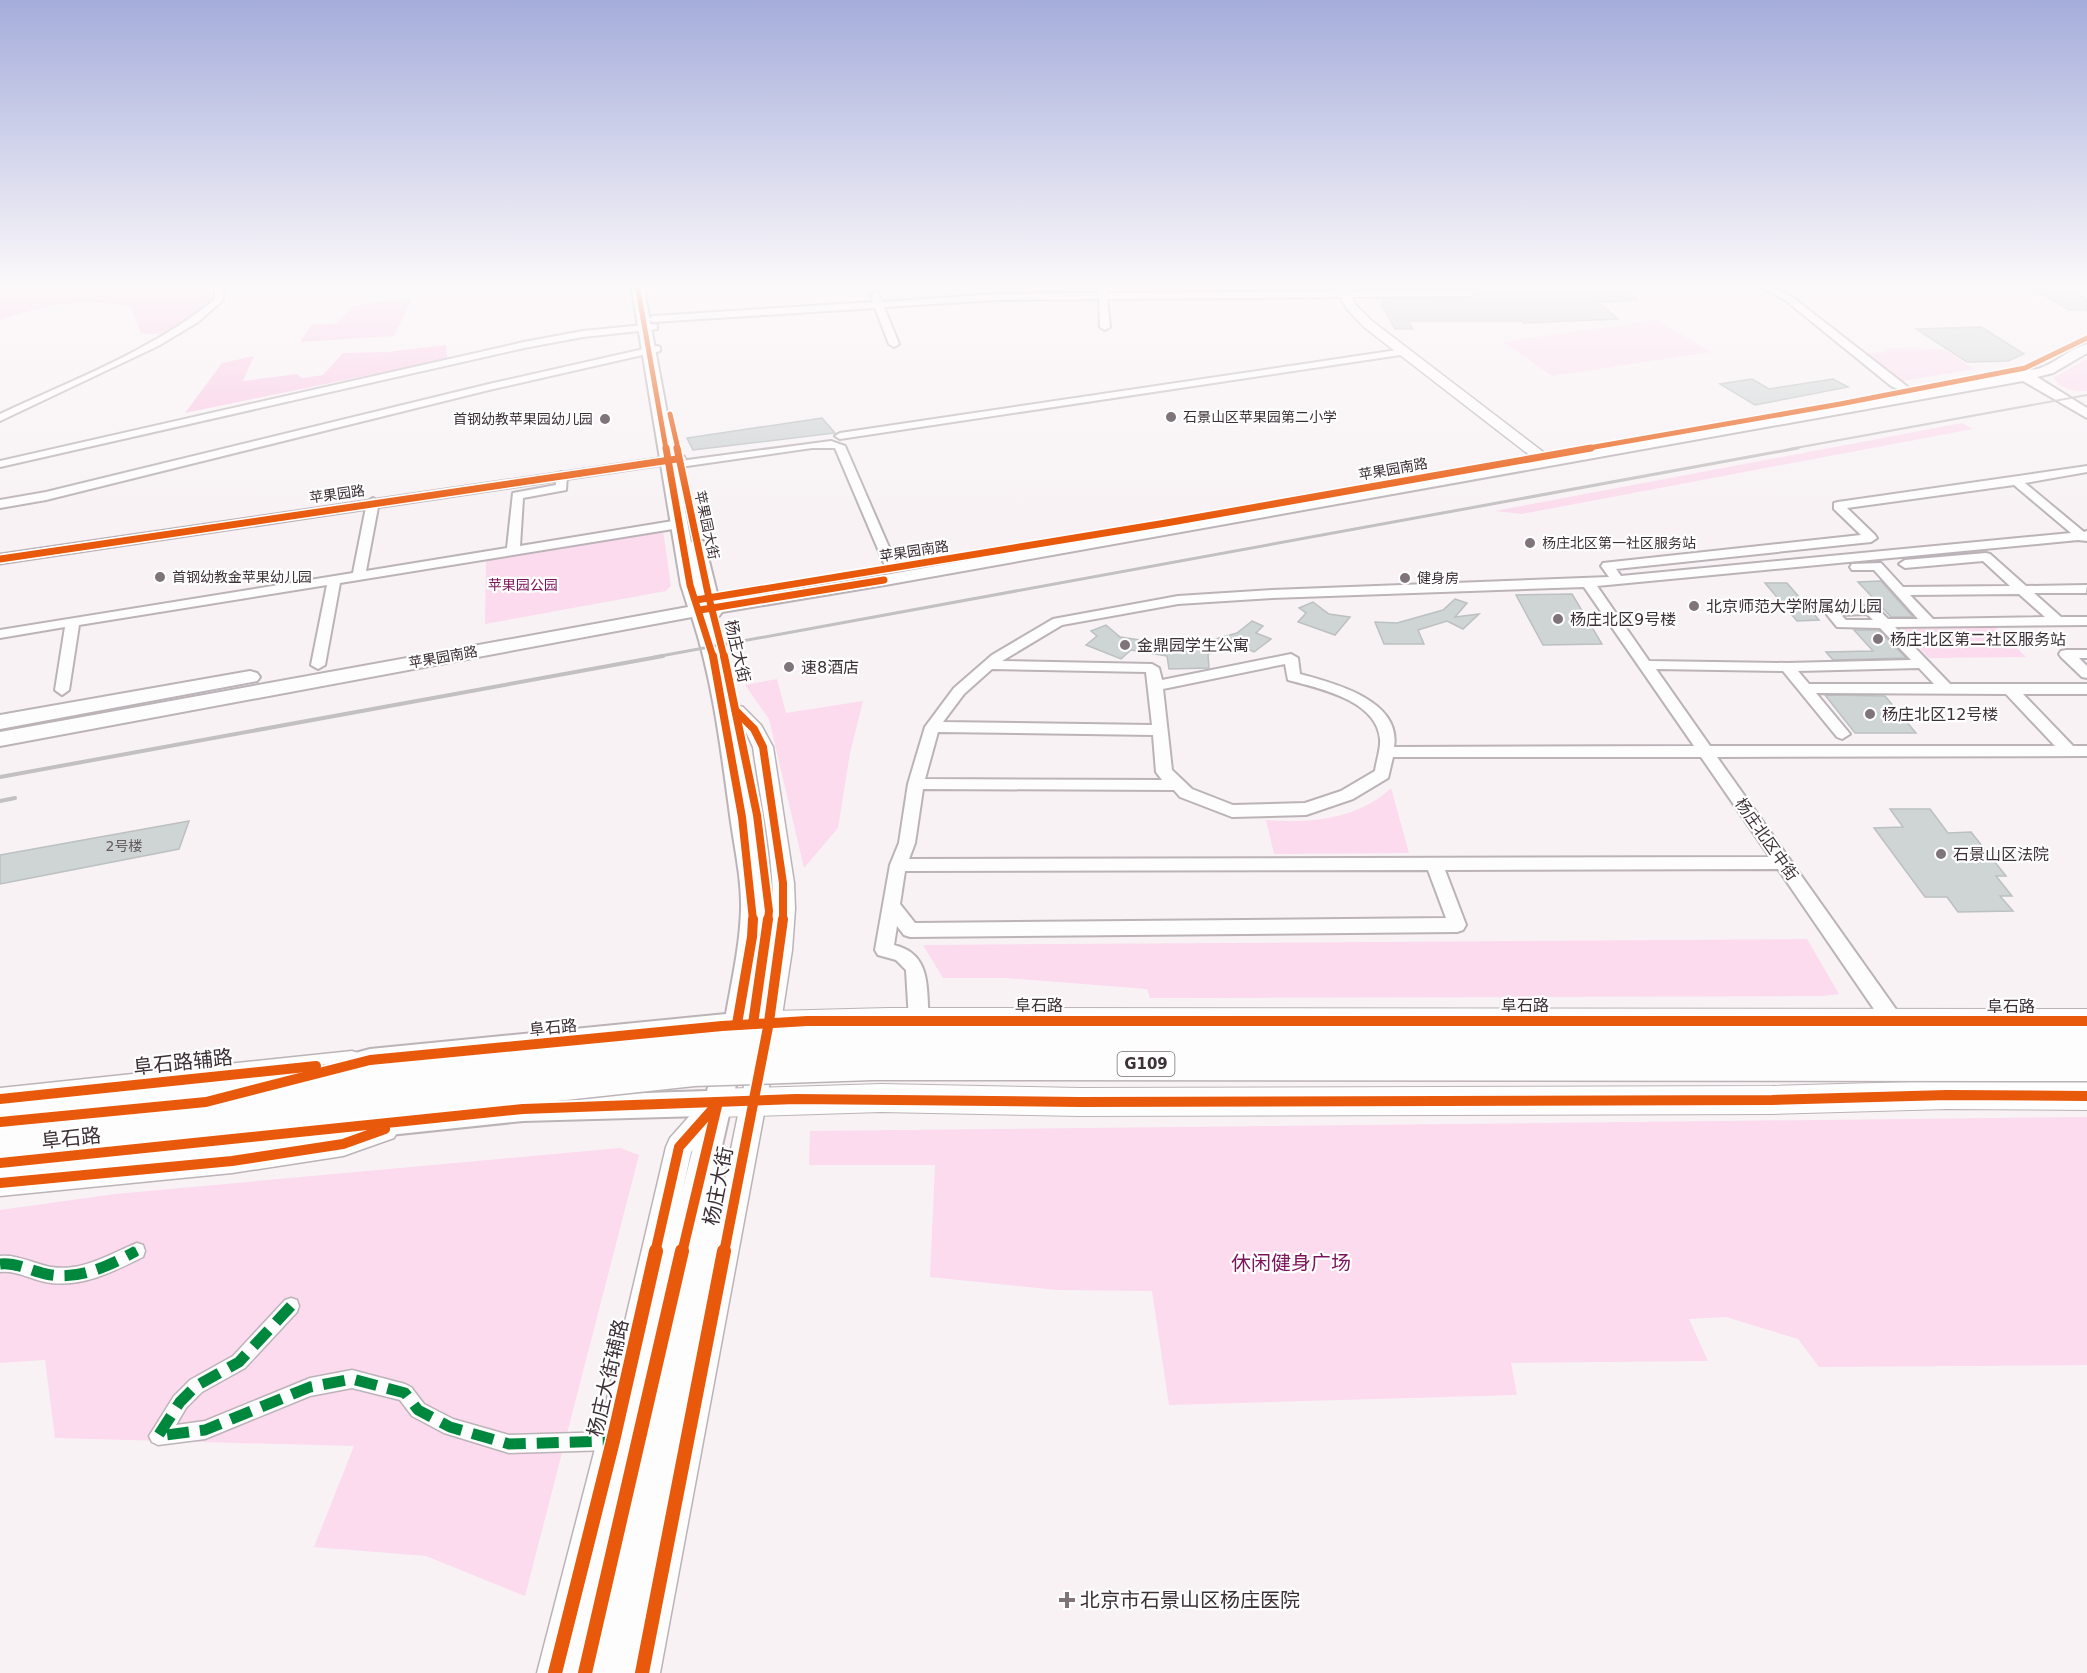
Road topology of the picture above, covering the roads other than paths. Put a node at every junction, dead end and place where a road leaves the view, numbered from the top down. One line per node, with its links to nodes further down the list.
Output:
1 (114, 362): 14 (street)
2 (449, 362): 18 (street)
3 (600, 362): 23 (street)
4 (656, 362): 17 (main road, 苹果园大街)
5 (1336, 362): 15 (street)
6 (1417, 362): 16 (street)
7 (1868, 362): 11 (street)
8 (2044, 362): 10 (main road, 苹果园南路)
9 (2051, 362): 10 (main road, 苹果园南路)
10 (2026, 372): 11 (main road, 苹果园南路); 12 (main road); 13 (main road); 16 (main road, 苹果园南路)
11 (1908, 392): 16 (main road, 苹果园南路)
12 (2087, 407)
13 (2087, 414)
14 (0, 418)
15 (840, 436)
16 (1543, 459): 29 (main road, 苹果园南路); 38 (main road, 苹果园南路)
17 (675, 461): 20 (street, 苹果园路); 24 (main road, 苹果园大街); 29 (street); 38 (main road, 苹果园大街)
18 (0, 464)
19 (2087, 469): 21 (street)
20 (561, 476): 22 (street, 苹果园路); 26 (street)
21 (2016, 481): 25 (street); 33 (street)
22 (373, 502): 27 (street, 苹果园路); 31 (street)
23 (0, 504)
24 (679, 524): 26 (street); 38 (main road, 苹果园大街)
25 (2085, 537): 33 (street)
26 (513, 551): 31 (street)
27 (0, 559)
28 (1877, 566): 30 (street); 35 (street); 37 (street)
29 (892, 568): 38 (main road, 苹果园南路)
30 (1768, 572)
31 (359, 576): 32 (street)
32 (334, 580): 41 (street); 47 (street)
33 (1618, 580): 34 (street)
34 (1588, 583): 45 (street); 48 (street, 杨庄北区中街)
35 (2022, 589): 36 (street); 37 (street); 39 (street)
36 (2086, 589)
37 (1900, 591): 42 (street)
38 (704, 604): 47 (main road, 苹果园南路); 61 (main road, 苹果园南路); 76 (main road, 杨庄大街); 76 (main road, 杨庄大街)
39 (2057, 621): 40 (street); 42 (street)
40 (2087, 621)
41 (73, 622): 43 (street); 55 (street)
42 (1929, 623): 46 (street)
43 (0, 634)
44 (2087, 654): 50 (street)
45 (990, 664): 51 (street); 58 (street)
46 (1923, 664): 49 (street); 52 (street)
47 (318, 665): 57 (main road, 苹果园南路)
48 (1645, 665): 49 (street); 65 (street, 杨庄北区中街)
49 (1787, 667): 53 (street)
50 (2087, 674)
51 (1156, 686): 59 (street); 64 (street)
52 (1946, 688): 53 (street); 56 (street)
53 (1805, 689): 60 (street)
54 (2087, 689): 56 (street)
55 (62, 690)
56 (2010, 690): 62 (street)
57 (0, 722)
58 (932, 728): 59 (street); 66 (street)
59 (1161, 730): 67 (street)
60 (1842, 734)
61 (0, 739)
62 (2069, 751): 63 (street); 65 (street)
63 (2087, 751)
64 (1387, 752): 65 (street); 67 (street)
65 (1706, 752): 68 (street, 杨庄北区中街)
66 (916, 784): 67 (street); 70 (street)
67 (1178, 785)
68 (1783, 863): 69 (street); 74 (street, 杨庄北区中街)
69 (1434, 864): 70 (street); 71 (street)
70 (898, 865): 71 (street)
71 (892, 906): 73 (street)
72 (888, 1020): 73 (main road, 阜石路); 76 (main road, 阜石路); 82 (street)
73 (919, 1020): 74 (main road, 阜石路)
74 (1893, 1020): 75 (main road, 阜石路); 80 (street, 杨庄北区中街)
75 (2087, 1021)
76 (753, 1023): 78 (main road, 阜石路); 84 (main road)
77 (2087, 1041): 85 (highway, 阜石路 / G109, bridge)
78 (370, 1060): 83 (street, 阜石路辅路); 87 (main road, 阜石路)
79 (2087, 1065): 88 (highway, 阜石路 / G109, bridge)
80 (1947, 1095): 81 (main road, 阜石路); 82 (main road, 阜石路)
81 (2087, 1096)
82 (881, 1098): 84 (main road, 阜石路)
83 (0, 1099)
84 (734, 1102): 86 (main road, 阜石路); 94 (street, 杨庄大街辅路); 96 (main road, 杨庄大街); 97 (main road); 98 (street, 杨庄大街)
85 (0, 1117)
86 (413, 1120): 89 (main road, 阜石路); 90 (street)
87 (0, 1122)
88 (0, 1145)
89 (0, 1163)
90 (0, 1183)
91 (137, 1251): 92 (street)
92 (0, 1264)
93 (291, 1306): 94 (street)
94 (613, 1441): 95 (street, 杨庄大街辅路)
95 (555, 1673)
96 (585, 1673)
97 (610, 1673)
98 (642, 1673)

